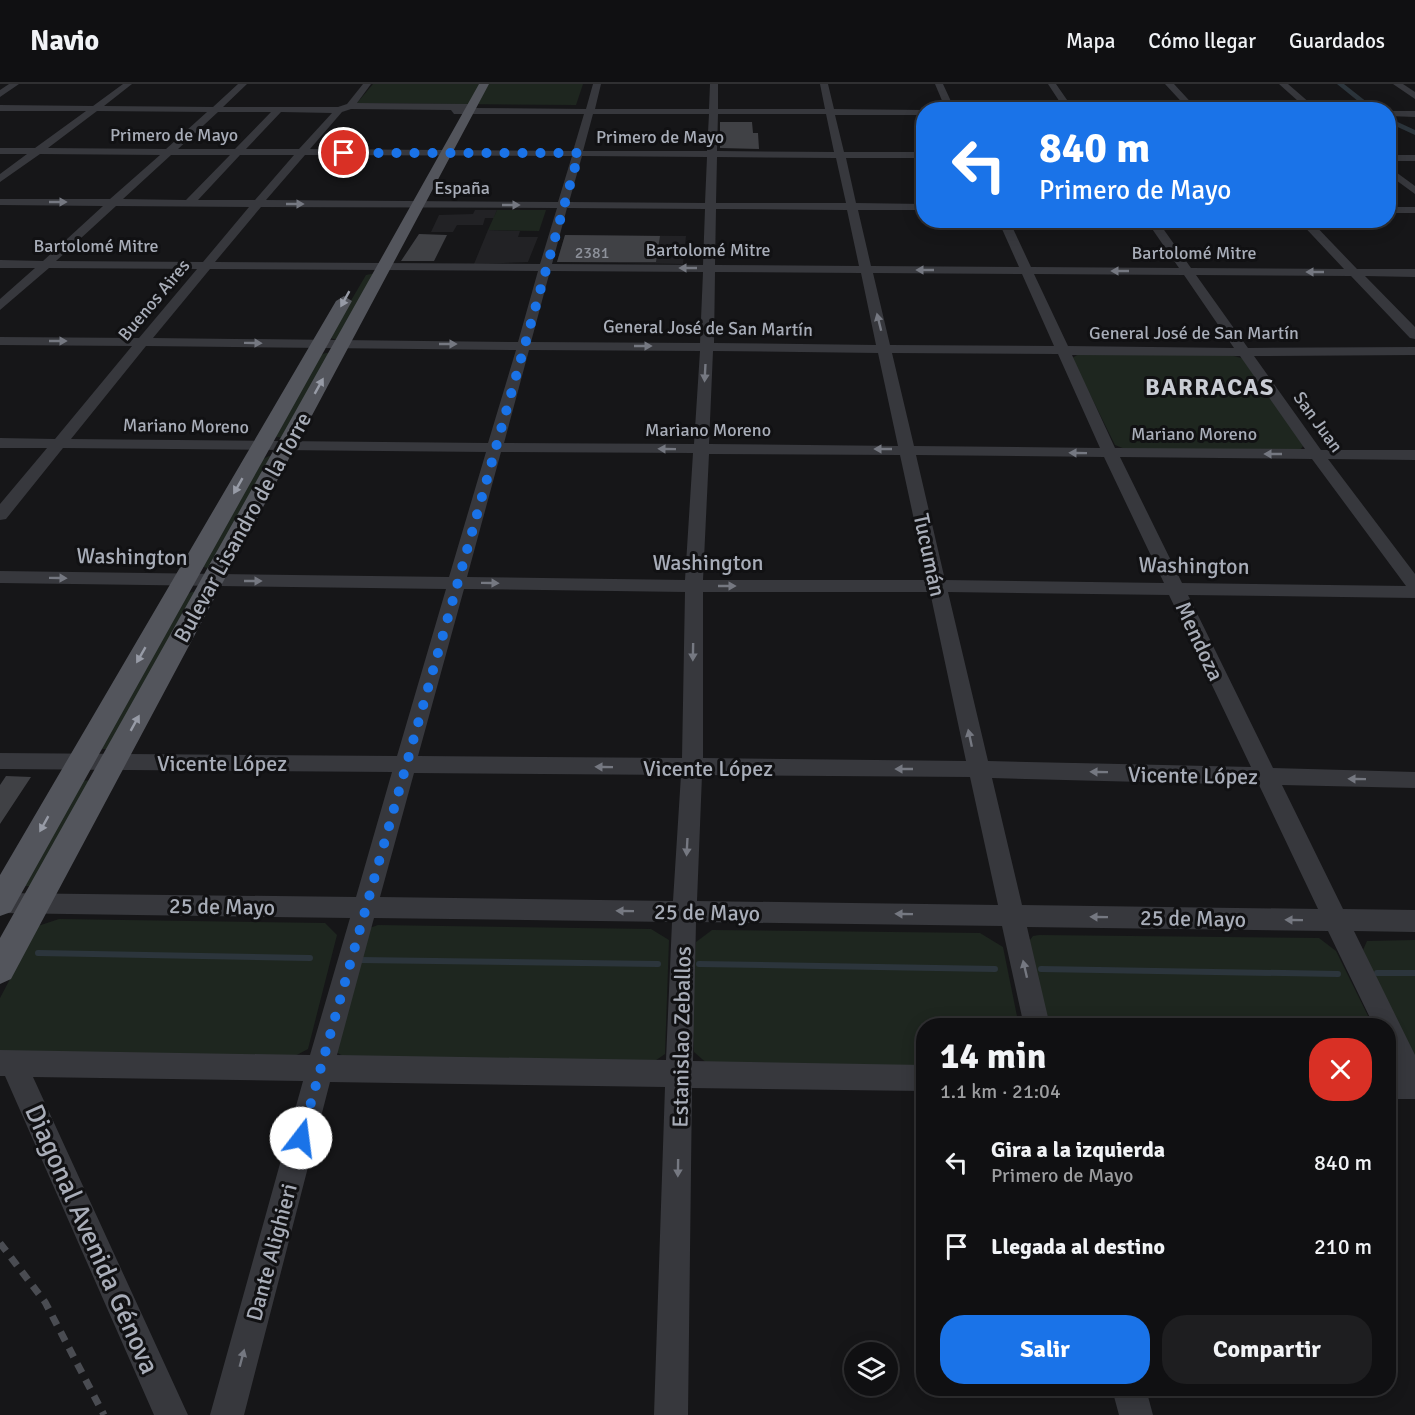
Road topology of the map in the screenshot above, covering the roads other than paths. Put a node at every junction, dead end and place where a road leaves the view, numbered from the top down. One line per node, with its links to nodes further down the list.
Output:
1 (15, 84): 16 (street)
2 (128, 84): 23 (street)
3 (243, 84): 26 (street)
4 (355, 84): 24 (street, Buenos Aires)
5 (367, 84): 24 (street, Buenos Aires)
6 (468, 84): 28 (main road, Bulevar Lisandro de la Torre)
7 (484, 84): 28 (main road, Bulevar Lisandro de la Torre)
8 (597, 84): 25 (street, Dante Alighieri)
9 (714, 84): 29 (street, Estanislao Zeballos)
10 (824, 84): 30 (street, Tucumán)
11 (939, 84): 18 (street)
12 (1052, 84): 19 (street)
13 (1169, 84): 20 (street)
14 (1282, 84): 21 (street)
15 (1398, 84): 17 (street)
16 (0, 94)
17 (1415, 96)
18 (947, 102)
19 (1064, 102)
20 (1186, 102)
21 (1304, 102)
22 (0, 108): 23 (street)
23 (96, 108): 26 (street); 35 (street)
24 (344, 108): 27 (street); 28 (street); 38 (street, Buenos Aires)
25 (583, 108): 28 (street); 29 (street); 40 (street, Dante Alighieri)
26 (215, 109): 27 (street); 36 (street)
27 (279, 109): 37 (street)
28 (463, 109): 39 (main road, Bulevar Lisandro de la Torre)
29 (713, 111): 30 (street); 41 (street, Estanislao Zeballos)
30 (831, 112): 31 (street); 42 (street, Tucumán)
31 (916, 112)
32 (1396, 114): 33 (street)
33 (1415, 114)
34 (0, 151): 35 (street, Primero de Mayo)
35 (38, 151): 36 (street, Primero de Mayo); 47 (street)
36 (169, 151): 37 (street, Primero de Mayo); 50 (street)
37 (237, 152): 38 (street, Primero de Mayo); 51 (street)
38 (301, 152): 39 (street, Primero de Mayo); 52 (street, Buenos Aires)
39 (438, 153): 40 (street, Primero de Mayo); 53 (main road, Bulevar Lisandro de la Torre)
40 (579, 153): 41 (street, Primero de Mayo); 54 (street, Dante Alighieri)
41 (712, 154): 42 (street, Primero de Mayo); 55 (street, Estanislao Zeballos)
42 (841, 155): 43 (street, Primero de Mayo); 56 (street, Tucumán)
43 (916, 155)
44 (1396, 158): 45 (street)
45 (1415, 158)
46 (1396, 176): 48 (street)
47 (0, 179)
48 (1415, 191)
49 (0, 202): 50 (street, España, one-way to 50)
50 (113, 203): 51 (street, España); 64 (street)
51 (189, 203): 52 (street, España)
52 (257, 204): 53 (street, España, one-way to 53); 65 (street, Buenos Aires)
53 (409, 205): 54 (street, España, one-way to 54); 66 (main road, Bulevar Lisandro de la Torre)
54 (565, 205): 55 (street, España); 67 (street, Dante Alighieri)
55 (711, 206): 56 (street, España); 68 (street, Estanislao Zeballos)
56 (852, 206): 57 (street, España); 69 (street, Tucumán)
57 (916, 207)
58 (1396, 210): 59 (street)
59 (1415, 210)
60 (1007, 228): 70 (street, Mendoza)
61 (1157, 228): 71 (street, San Juan)
62 (1311, 228): 72 (street)
63 (0, 264): 64 (street, Bartolomé Mitre)
64 (46, 264): 65 (street, Bartolomé Mitre); 74 (street)
65 (207, 264): 66 (street, Bartolomé Mitre); 77 (street, Buenos Aires)
66 (374, 267): 67 (street, Bartolomé Mitre); 78 (main road, Bulevar Lisandro de la Torre, one-way to 78); 79 (main road, Bulevar Lisandro de la Torre)
67 (547, 267): 68 (street, Bartolomé Mitre, one-way to 67); 80 (street, Dante Alighieri)
68 (709, 268): 69 (street, Bartolomé Mitre); 81 (street, Estanislao Zeballos)
69 (866, 269): 70 (street, Bartolomé Mitre, one-way to 69); 82 (street, Tucumán, one-way to 69)
70 (1026, 270): 71 (street, Bartolomé Mitre, one-way to 70); 83 (street, Mendoza)
71 (1188, 272): 72 (street, Bartolomé Mitre, one-way to 71); 85 (street, San Juan)
72 (1354, 272): 73 (street, Bartolomé Mitre); 75 (street)
73 (1415, 273)
74 (0, 306)
75 (1415, 335)
76 (0, 341): 77 (street, General José de San Martín, one-way to 77)
77 (143, 341): 78 (street, General José de San Martín, one-way to 78); 87 (street, Buenos Aires)
78 (320, 344): 79 (street, General José de San Martín); 88 (main road, Bulevar Lisandro de la Torre)
79 (342, 344): 80 (street, General José de San Martín, one-way to 80); 89 (main road, Bulevar Lisandro de la Torre, one-way to 79)
80 (525, 345): 81 (street, General José de San Martín, one-way to 81); 90 (street, Dante Alighieri)
81 (707, 346): 82 (street, General José de San Martín); 92 (street, Estanislao Zeballos, one-way to 92)
82 (885, 348): 83 (street, General José de San Martín); 91 (street, Tucumán)
83 (1062, 350): 85 (street, General José de San Martín); 93 (street, Mendoza)
84 (1415, 351): 85 (street, General José de San Martín)
85 (1244, 352): 94 (street, San Juan)
86 (0, 443): 87 (street, Mariano Moreno)
87 (58, 444): 88 (street, Mariano Moreno); 96 (street, Buenos Aires)
88 (261, 446): 89 (street, Mariano Moreno); 98 (main road, Bulevar Lisandro de la Torre, one-way to 98)
89 (286, 446): 90 (street, Mariano Moreno); 99 (main road, Bulevar Lisandro de la Torre)
90 (496, 447): 92 (street, Mariano Moreno, one-way to 90); 100 (street, Dante Alighieri)
91 (906, 449): 92 (street, Mariano Moreno, one-way to 92); 93 (street, Mariano Moreno, one-way to 91); 102 (street, Tucumán)
92 (702, 450): 101 (street, Estanislao Zeballos)
93 (1110, 453): 94 (street, Mariano Moreno, one-way to 93); 104 (street, Mendoza)
94 (1316, 454): 95 (street, Mariano Moreno); 103 (street, San Juan)
95 (1415, 454)
96 (0, 514)
97 (0, 577): 98 (street, Washington, one-way to 98)
98 (185, 581): 99 (street, Washington); 107 (main road, Bulevar Lisandro de la Torre, one-way to 107)
99 (212, 581): 100 (street, Washington, one-way to 100); 108 (main road, Bulevar Lisandro de la Torre, one-way to 99)
100 (458, 582): 101 (street, Washington, one-way to 101); 109 (street, Dante Alighieri)
101 (694, 586): 102 (street, Washington, one-way to 102); 110 (street, Estanislao Zeballos, one-way to 110)
102 (936, 586): 104 (street, Washington); 111 (street, Tucumán, one-way to 102)
103 (1415, 586)
104 (1176, 589): 105 (street, Washington); 112 (street, Mendoza)
105 (1415, 591)
106 (0, 761): 107 (street, Vicente López)
107 (78, 763): 108 (street, Vicente López); 114 (main road, Bulevar Lisandro de la Torre, one-way to 114)
108 (113, 763): 109 (street, Vicente López); 115 (main road, Bulevar Lisandro de la Torre)
109 (406, 764): 110 (street, Vicente López, one-way to 109); 116 (street, Dante Alighieri)
110 (692, 768): 111 (street, Vicente López, one-way to 110); 117 (street, Estanislao Zeballos, one-way to 117)
111 (977, 769): 112 (street, Vicente López, one-way to 111); 118 (street, Tucumán)
112 (1264, 777): 113 (street, Vicente López, one-way to 112); 119 (street, Mendoza)
113 (1415, 780)
114 (0, 903): 115 (street, 25 de Mayo)
115 (36, 903): 116 (street, 25 de Mayo); 121 (main road, Bulevar Lisandro de la Torre)
116 (365, 908): 117 (street, 25 de Mayo, one-way to 116); 126 (street, Dante Alighieri)
117 (684, 912): 118 (street, 25 de Mayo, one-way to 117); 127 (street, Estanislao Zeballos)
118 (1012, 916): 119 (street, 25 de Mayo, one-way to 118); 122 (street, Tucumán, one-way to 118)
119 (1336, 920): 120 (street, 25 de Mayo); 123 (street, Mendoza)
120 (1415, 921)
121 (0, 969)
122 (1035, 1018)
123 (1383, 1018)
124 (1396, 1045): 129 (street)
125 (7, 1063): 126 (street); 132 (street, Diagonal Avenida Génova)
126 (320, 1068): 127 (street); 133 (street, Dante Alighieri, one-way to 126)
127 (680, 1074): 128 (street); 134 (street, Estanislao Zeballos, one-way to 134)
128 (916, 1078)
129 (1415, 1084): 130 (street)
130 (1396, 1085)
131 (1131, 1396): 135 (street)
132 (171, 1415)
133 (227, 1415)
134 (671, 1415)
135 (1136, 1415)

